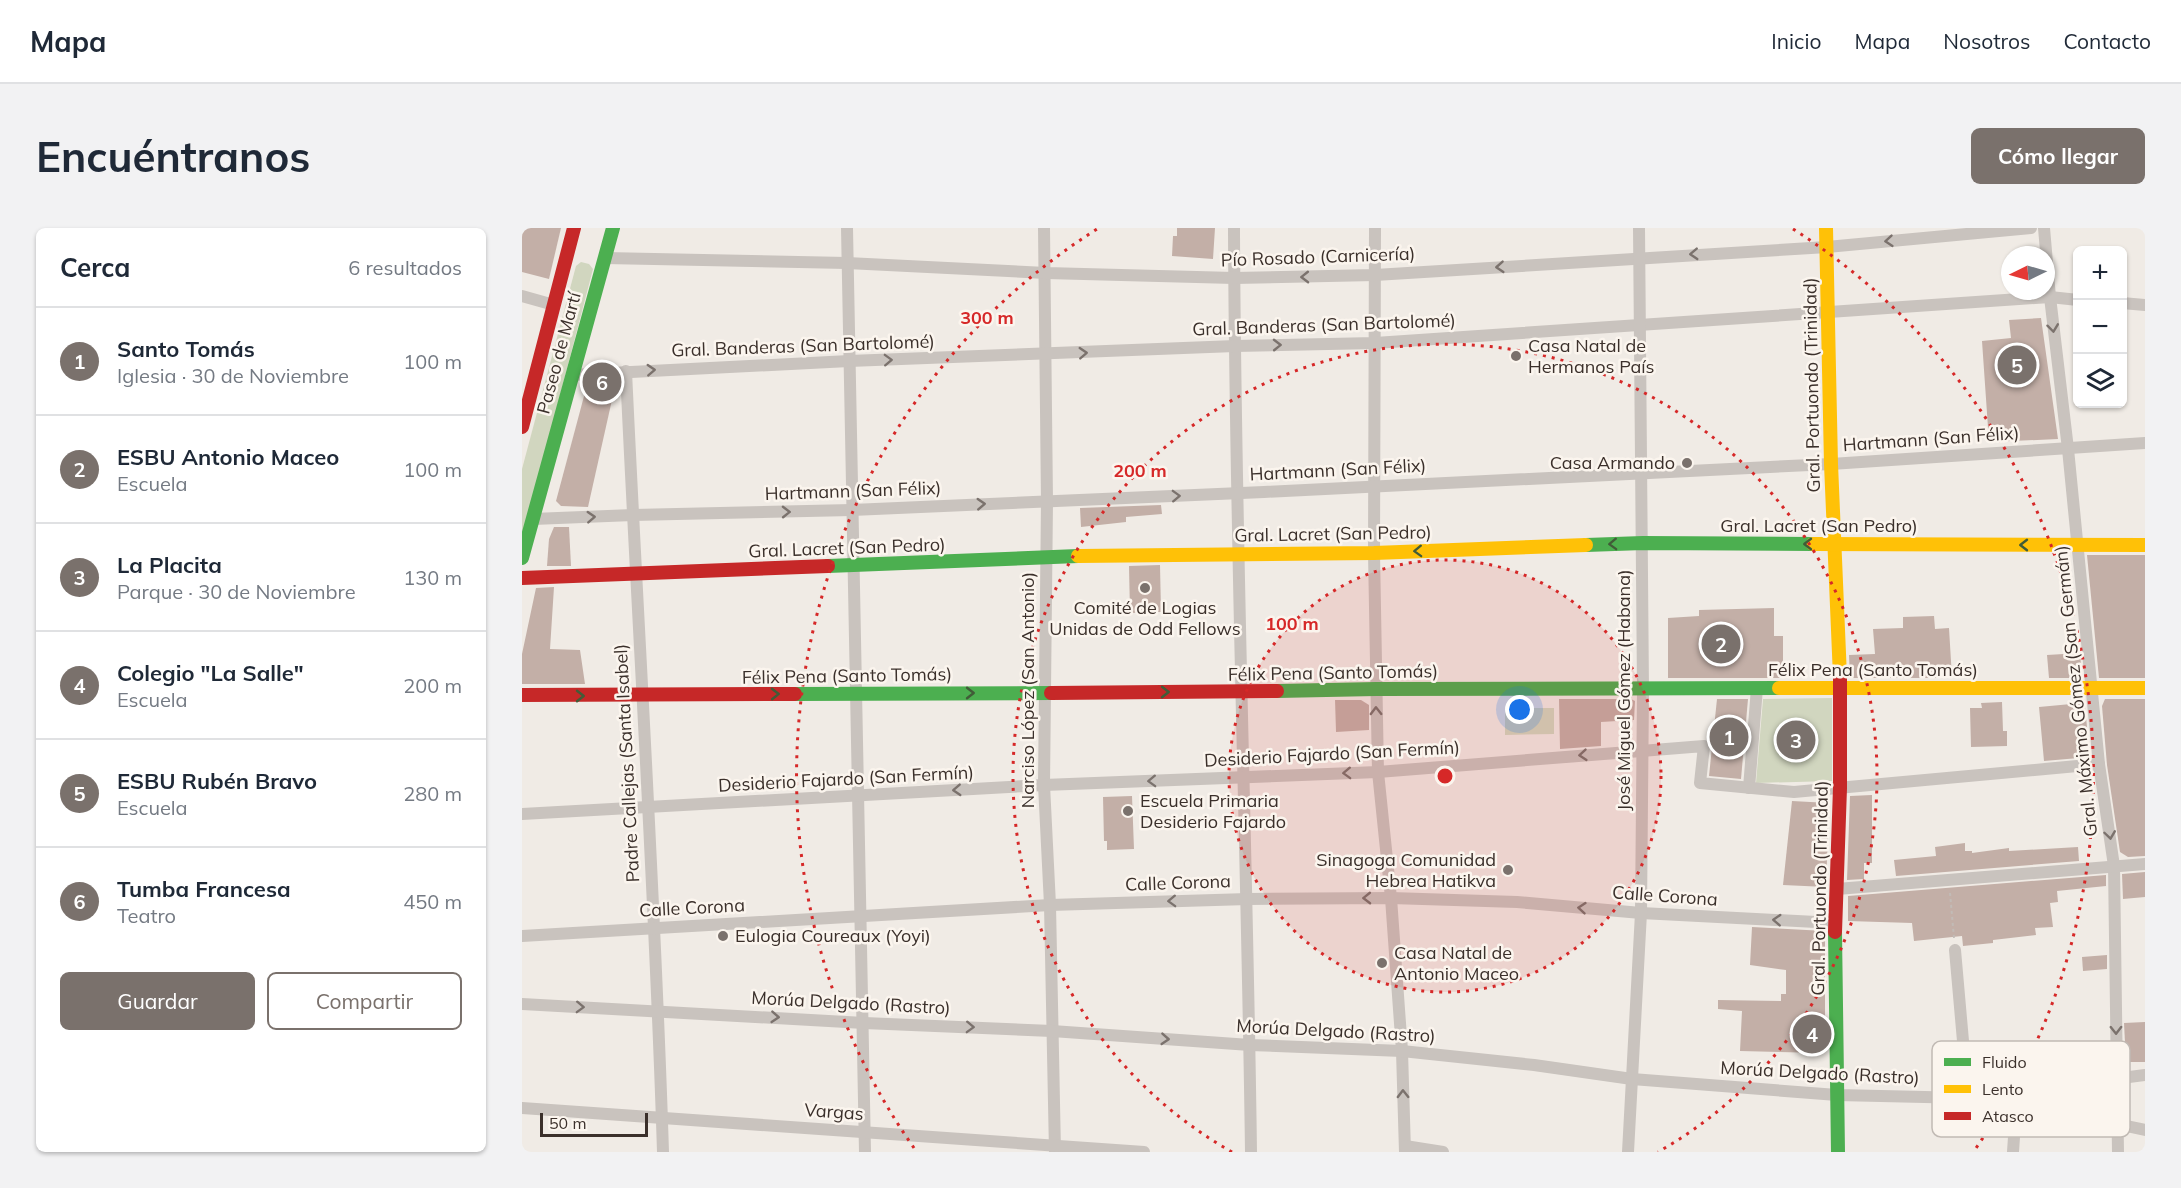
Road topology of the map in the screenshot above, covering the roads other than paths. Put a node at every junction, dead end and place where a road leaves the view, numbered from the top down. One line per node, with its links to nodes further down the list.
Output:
1 (574, 228): 25 (street, Paseo de Martí)
2 (613, 228): 14 (street, Paseo de Martí)
3 (847, 228): 15 (street)
4 (1044, 228): 16 (street, Narciso López (San Antonio))
5 (1234, 228): 18 (street)
6 (1375, 228): 17 (street)
7 (1639, 228): 13 (street, José Miguel Gómez (Habana))
8 (1826, 228): 12 (street, Gral. Portuondo (Trinidad))
9 (2031, 228): 12 (street, Pío Rosado (Carnicería), one-way to 12)
10 (2044, 228): 11 (street, Gral. Máximo Gómez (San Germán))
11 (2046, 246)
12 (1827, 247): 13 (street, Pío Rosado (Carnicería), one-way to 13); 27 (street, Gral. Portuondo (Trinidad))
13 (1640, 257): 17 (street, Pío Rosado (Carnicería), one-way to 17); 28 (street, José Miguel Gómez (Habana))
14 (605, 258): 15 (street, Pío Rosado (Carnicería)); 34 (street, Paseo de Martí)
15 (847, 263): 16 (street, Pío Rosado (Carnicería)); 32 (street)
16 (1046, 273): 18 (street, Pío Rosado (Carnicería)); 31 (street, Narciso López (San Antonio))
17 (1375, 275): 18 (street, Pío Rosado (Carnicería), one-way to 18); 29 (street)
18 (1234, 278): 30 (street)
19 (522, 296): 25 (street)
20 (2055, 298): 21 (street, Gral. Banderas (San Bartolomé))
21 (2073, 299)
22 (2011, 300): 27 (street, Gral. Banderas (San Bartolomé))
23 (2050, 300): 37 (street, Gral. Máximo Gómez (San Germán), one-way to 37)
24 (2127, 303): 26 (street)
25 (554, 305): 35 (street, Paseo de Martí)
26 (2145, 305)
27 (1828, 314): 28 (street, Gral. Banderas (San Bartolomé)); 38 (street, Gral. Portuondo (Trinidad))
28 (1639, 326): 29 (street, Gral. Banderas (San Bartolomé)); 39 (street, José Miguel Gómez (Habana))
29 (1376, 343): 30 (street, Gral. Banderas (San Bartolomé), one-way to 29); 40 (street)
30 (1235, 346): 31 (street, Gral. Banderas (San Bartolomé), one-way to 30); 41 (street)
31 (1045, 355): 32 (street, Gral. Banderas (San Bartolomé), one-way to 31); 42 (street, Narciso López (San Antonio))
32 (849, 361): 33 (street, Gral. Banderas (San Bartolomé), one-way to 32); 43 (street)
33 (626, 371): 34 (street, Gral. Banderas (San Bartolomé)); 44 (street, Padre Callejas (Santa Isabel))
34 (572, 375): 45 (street, Paseo de Martí)
35 (522, 428)
36 (2145, 443): 37 (street, Hartmann (San Félix))
37 (2068, 448): 38 (street, Hartmann (San Félix)); 47 (street, Gral. Máximo Gómez (San Germán))
38 (1831, 464): 39 (street, Hartmann (San Félix)); 48 (street, Gral. Portuondo (Trinidad))
39 (1642, 473): 40 (street, Hartmann (San Félix)); 46 (street, José Miguel Gómez (Habana))
40 (1373, 486): 41 (street, Hartmann (San Félix)); 51 (street)
41 (1239, 493): 42 (street, Hartmann (San Félix), one-way to 41); 50 (street)
42 (1047, 501): 43 (street, Hartmann (San Félix), one-way to 42); 52 (street, Narciso López (San Antonio))
43 (852, 510): 44 (street, Hartmann (San Félix), one-way to 43); 54 (street)
44 (633, 515): 45 (street, Hartmann (San Félix), one-way to 44); 55 (street, Padre Callejas (Santa Isabel))
45 (533, 519): 53 (street, Paseo de Martí)
46 (1643, 543): 48 (street, Gral. Lacret (San Pedro), one-way to 46); 51 (street, Gral. Lacret (San Pedro), one-way to 51); 62 (street, José Miguel Gómez (Habana))
47 (2077, 544): 48 (street, Gral. Lacret (San Pedro), one-way to 48); 49 (street, Gral. Lacret (San Pedro)); 57 (street, Gral. Máximo Gómez (San Germán))
48 (1835, 545): 59 (street, Gral. Portuondo (Trinidad))
49 (2145, 545)
50 (1239, 553): 51 (street, Gral. Lacret (San Pedro)); 52 (street, Gral. Lacret (San Pedro)); 64 (street)
51 (1374, 553): 61 (street)
52 (1045, 557): 54 (street, Gral. Lacret (San Pedro)); 63 (street, Narciso López (San Antonio))
53 (522, 558)
54 (854, 566): 55 (street, Gral. Lacret (San Pedro)); 65 (street)
55 (635, 574): 56 (street, Gral. Lacret (San Pedro)); 67 (street, Padre Callejas (Santa Isabel))
56 (522, 578)
57 (2091, 687): 59 (street, Félix Pena (Santo Tomás)); 60 (street, Félix Pena (Santo Tomás)); 69 (street, Gral. Máximo Gómez (San Germán))
58 (1757, 688): 59 (street, Félix Pena (Santo Tomás)); 62 (street, Félix Pena (Santo Tomás)); 73 (street)
59 (1840, 688): 74 (street, Gral. Portuondo (Trinidad))
60 (2145, 688)
61 (1376, 689): 62 (street, Félix Pena (Santo Tomás)); 64 (street, Félix Pena (Santo Tomás)); 70 (street, one-way to 61)
62 (1643, 690): 68 (street, José Miguel Gómez (Habana))
63 (1045, 692): 64 (street, Félix Pena (Santo Tomás), one-way to 64); 65 (street, Félix Pena (Santo Tomás), one-way to 63); 72 (street, Narciso López (San Antonio))
64 (1242, 692): 71 (street)
65 (856, 693): 67 (street, Félix Pena (Santo Tomás), one-way to 65); 75 (street)
66 (522, 695): 67 (street, Félix Pena (Santo Tomás), one-way to 67)
67 (641, 696): 76 (street, Padre Callejas (Santa Isabel))
68 (1642, 750): 70 (street, Desiderio Fajardo (San Fermín), one-way to 70); 73 (street, Desiderio Fajardo (San Fermín)); 84 (street, José Miguel Gómez (Habana))
69 (2099, 764): 74 (street, Desiderio Fajardo (San Fermín)); 79 (street, Gral. Máximo Gómez (San Germán), one-way to 79)
70 (1378, 772): 71 (street, Desiderio Fajardo (San Fermín), one-way to 71); 81 (street)
71 (1243, 778): 72 (street, Desiderio Fajardo (San Fermín), one-way to 72); 82 (street)
72 (1044, 785): 75 (street, Desiderio Fajardo (San Fermín), one-way to 75); 83 (street, Narciso López (San Antonio))
73 (1749, 788): 74 (street, Desiderio Fajardo (San Fermín))
74 (1840, 788): 80 (street, Gral. Portuondo (Trinidad))
75 (857, 796): 76 (street, Desiderio Fajardo (San Fermín)); 85 (street)
76 (647, 808): 77 (street, Desiderio Fajardo (San Fermín)); 87 (street, Padre Callejas (Santa Isabel))
77 (522, 814)
78 (2145, 864): 79 (street)
79 (2114, 866): 80 (street); 95 (street, Gral. Máximo Gómez (San Germán), one-way to 95)
80 (1837, 889): 86 (street, Gral. Portuondo (Trinidad))
81 (1391, 898): 82 (street, Calle Corona, one-way to 82); 84 (street, Calle Corona, one-way to 81); 97 (street)
82 (1248, 899): 83 (street, Calle Corona, one-way to 83); 96 (street)
83 (1050, 905): 85 (street, Calle Corona); 93 (street, Narciso López (San Antonio))
84 (1641, 913): 86 (street, Calle Corona, one-way to 84); 100 (street, José Miguel Gómez (Habana))
85 (861, 918): 87 (street, Calle Corona); 92 (street)
86 (1835, 923): 101 (street, Gral. Portuondo (Trinidad))
87 (655, 927): 88 (street, Calle Corona); 91 (street, Padre Callejas (Santa Isabel))
88 (522, 936)
89 (1955, 950): 94 (street)
90 (522, 1004): 91 (street, Morúa Delgado (Rastro), one-way to 91)
91 (657, 1010): 92 (street, Morúa Delgado (Rastro), one-way to 92); 104 (street, Padre Callejas (Santa Isabel))
92 (864, 1023): 93 (street, Morúa Delgado (Rastro), one-way to 93); 107 (street)
93 (1052, 1030): 96 (street, Morúa Delgado (Rastro), one-way to 96); 110 (street, Narciso López (San Antonio))
94 (1963, 1041)
95 (2116, 1041)
96 (1250, 1045): 97 (street, Morúa Delgado (Rastro)); 115 (street)
97 (1402, 1051): 100 (street, Morúa Delgado (Rastro)); 111 (street, one-way to 97)
98 (2145, 1075): 99 (street, Morúa Delgado (Rastro))
99 (2130, 1077)
100 (1632, 1079): 101 (street, Morúa Delgado (Rastro)); 117 (street, José Miguel Gómez (Habana))
101 (1837, 1095): 102 (street, Morúa Delgado (Rastro)); 118 (street, Gral. Portuondo (Trinidad))
102 (1932, 1097)
103 (522, 1108): 104 (street, Vargas)
104 (662, 1117): 107 (street, Vargas); 112 (street, Padre Callejas (Santa Isabel))
105 (2130, 1127): 106 (street)
106 (2145, 1130)
107 (865, 1132): 110 (street, Vargas); 113 (street)
108 (2014, 1137): 119 (street)
109 (2117, 1137): 120 (street, Gral. Máximo Gómez (San Germán))
110 (1054, 1148): 114 (street, Vargas)
111 (1404, 1149): 116 (street)
112 (663, 1152)
113 (865, 1152)
114 (1144, 1152)
115 (1251, 1152)
116 (1443, 1152)
117 (1628, 1152)
118 (1838, 1152)
119 (2013, 1152)
120 (2118, 1152)

